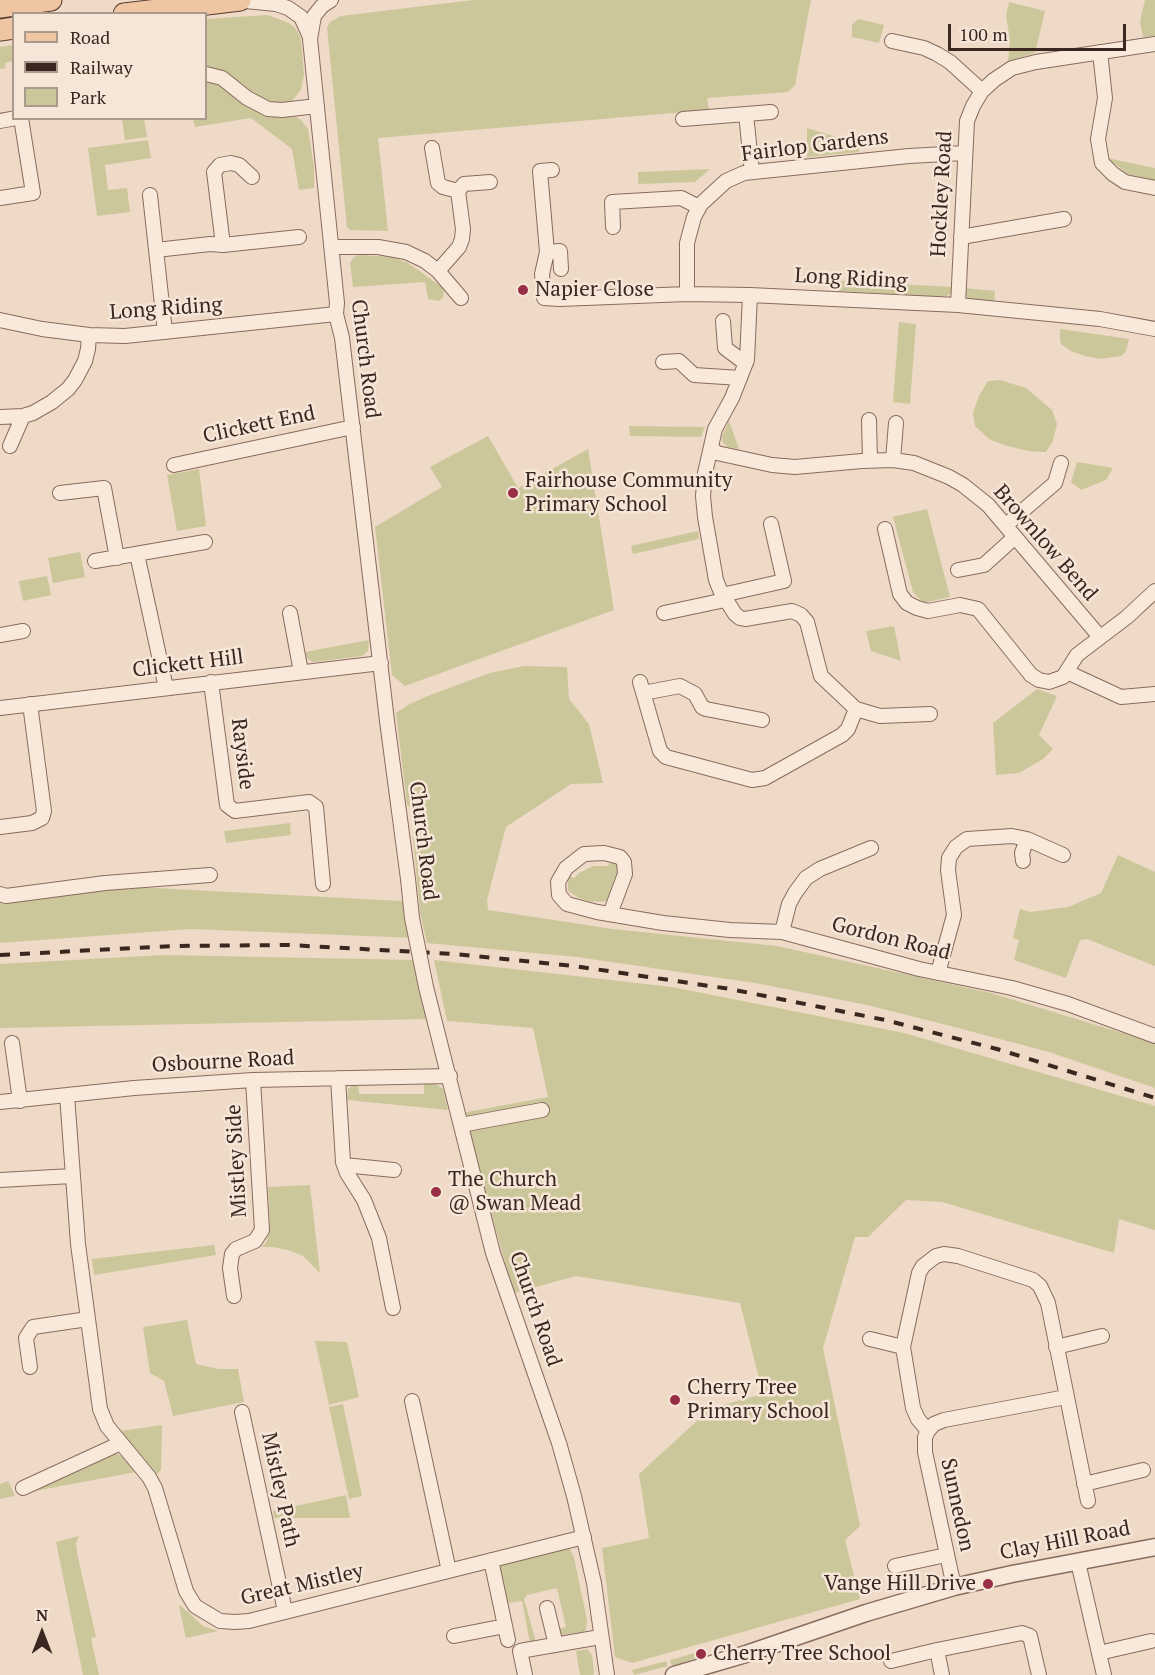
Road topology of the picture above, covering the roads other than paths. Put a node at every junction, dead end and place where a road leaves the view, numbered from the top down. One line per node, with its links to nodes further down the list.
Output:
1 (51, 0): 5 (main road)
2 (235, 0): 3 (main road); 6 (main road); 7 (street)
3 (240, 0)
4 (331, 0): 7 (street, Church Road)
5 (0, 7)
6 (140, 12)
7 (310, 39): 13 (street, Church Road)
8 (892, 41): 12 (street)
9 (1155, 44): 10 (street, Hockley Road)
10 (1100, 52): 12 (street, Hockley Road); 24 (street)
11 (207, 74): 13 (street)
12 (982, 92): 19 (street, Hockley Road)
13 (316, 106): 34 (street, Church Road)
14 (771, 112): 15 (street)
15 (746, 114): 16 (street); 21 (street)
16 (683, 119)
17 (21, 120): 27 (street)
18 (432, 148): 25 (street)
19 (964, 153): 21 (street, Fairlop Gardens); 32 (street, Hockley Road)
20 (552, 170): 36 (street)
21 (752, 172): 28 (street, Fairlop Gardens)
22 (252, 177): 33 (street)
23 (490, 182): 25 (street)
24 (1155, 188)
25 (458, 191): 38 (street)
26 (150, 195): 35 (street)
27 (0, 198)
28 (699, 207): 30 (street); 39 (street, Fairlop Gardens)
29 (1064, 219): 32 (street)
30 (614, 227)
31 (299, 237): 33 (street)
32 (961, 237): 42 (street, Hockley Road)
33 (223, 245): 35 (street)
34 (331, 247): 38 (street); 43 (street, Church Road)
35 (156, 250): 47 (street)
36 (547, 252): 37 (street); 39 (street, Long Riding)
37 (561, 269)
38 (438, 271): 41 (street)
39 (687, 294): 40 (street, Long Riding)
40 (750, 295): 42 (street, Long Riding); 50 (street)
41 (461, 298)
42 (958, 305): 46 (street, Long Riding)
43 (336, 314): 47 (street, Long Riding); 56 (street, Church Road)
44 (0, 320): 48 (street, Long Riding)
45 (723, 321): 50 (street)
46 (1155, 329)
47 (165, 332): 48 (street, Long Riding)
48 (89, 335): 52 (street)
49 (663, 362): 51 (street)
50 (746, 363): 51 (street)
51 (740, 378): 58 (street)
52 (23, 416): 53 (street); 57 (street)
53 (0, 417)
54 (869, 420): 59 (street)
55 (896, 423): 60 (street)
56 (353, 427): 62 (street, Clickett End); 80 (street, Church Road)
57 (10, 446)
58 (711, 448): 59 (street, Brownlow Bend); 74 (street)
59 (870, 460): 60 (street, Brownlow Bend)
60 (893, 460): 65 (street, Brownlow Bend)
61 (1061, 463): 65 (street)
62 (174, 465)
63 (60, 492): 70 (street)
64 (771, 524): 74 (street)
65 (1005, 525): 67 (street, Brownlow Bend)
66 (885, 529): 82 (street)
67 (1015, 537): 72 (street); 79 (street, Brownlow Bend)
68 (205, 542): 69 (street)
69 (137, 554): 70 (street); 84 (street)
70 (117, 558): 71 (street)
71 (95, 561)
72 (958, 570)
73 (1155, 591): 79 (street)
74 (723, 597): 76 (street); 88 (street)
75 (290, 613): 81 (street)
76 (664, 613)
77 (23, 631): 78 (street)
78 (0, 635)
79 (1100, 637): 82 (street)
80 (381, 663): 81 (street, Clickett Hill); 104 (street, Church Road, bridge)
81 (301, 672): 83 (street, Clickett Hill)
82 (1067, 672): 85 (street)
83 (211, 682): 84 (street, Clickett Hill); 97 (street, Rayside)
84 (166, 688): 86 (street, Clickett Hill)
85 (1155, 694)
86 (30, 704): 87 (street, Clickett Hill); 91 (street)
87 (0, 708)
88 (856, 709): 89 (street); 90 (street)
89 (930, 714)
90 (762, 720)
91 (0, 827)
92 (1027, 839): 94 (street); 95 (street); 101 (street)
93 (871, 848): 100 (street)
94 (1063, 855)
95 (1023, 861)
96 (210, 875): 98 (street)
97 (323, 884)
98 (0, 894)
99 (610, 914): 99 (street, Gordon Road); 100 (street, Gordon Road)
100 (782, 933): 101 (street, Gordon Road)
101 (938, 973): 102 (street, Gordon Road)
102 (1155, 1036)
103 (12, 1043): 108 (street)
104 (450, 1076): 105 (street, Osbourne Road); 111 (street, Church Road)
105 (338, 1078): 106 (street, Osbourne Road); 112 (street)
106 (253, 1080): 107 (street, Osbourne Road); 116 (street, Mistley Side)
107 (67, 1095): 108 (street, Osbourne Road); 114 (street, Great Mistley)
108 (20, 1101): 109 (street, Osbourne Road)
109 (0, 1102)
110 (542, 1110): 111 (street)
111 (461, 1125): 133 (street, Church Road)
112 (344, 1165): 113 (street); 117 (street)
113 (394, 1170)
114 (72, 1176): 115 (street); 118 (street, Great Mistley)
115 (0, 1180)
116 (234, 1296)
117 (393, 1308)
118 (88, 1319): 123 (street); 128 (street, Great Mistley)
119 (1102, 1336): 122 (street)
120 (870, 1339): 121 (street)
121 (903, 1347): 122 (street, Sunnedon); 127 (street, Sunnedon)
122 (1056, 1347): 124 (street, Sunnedon)
123 (30, 1367)
124 (1066, 1397): 127 (street, Sunnedon); 130 (street, Sunnedon)
125 (412, 1401): 139 (street)
126 (242, 1412): 142 (street, Mistley Path)
127 (928, 1431): 135 (street, Sunnedon)
128 (121, 1443): 131 (street); 142 (street, Great Mistley)
129 (1143, 1470): 130 (street)
130 (1084, 1484): 132 (street, Sunnedon)
131 (23, 1488)
132 (1088, 1502)
133 (584, 1537): 136 (street, Great Mistley); 145 (street, Church Road)
134 (1155, 1547): 137 (street, Clay Hill Road)
135 (946, 1555): 138 (street); 140 (street, Sunnedon)
136 (490, 1560): 139 (street, Great Mistley); 143 (street)
137 (1078, 1562): 140 (street, Clay Hill Road); 150 (street)
138 (895, 1566)
139 (449, 1571): 142 (street, Great Mistley)
140 (954, 1587): 152 (street, Clay Hill Road)
141 (548, 1608): 148 (street)
142 (285, 1611)
143 (505, 1626): 144 (street); 146 (street)
144 (454, 1636)
145 (600, 1637): 148 (street); 154 (street, Church Road)
146 (508, 1640)
147 (1151, 1641): 150 (street)
148 (556, 1645): 153 (street)
149 (937, 1650): 151 (street); 156 (street); 157 (street)
150 (1099, 1653): 158 (street)
151 (891, 1661)
152 (701, 1672): 155 (street, Clay Hill Road)
153 (525, 1675)
154 (607, 1675)
155 (674, 1675)
156 (942, 1675)
157 (1038, 1675)
158 (1104, 1675)

